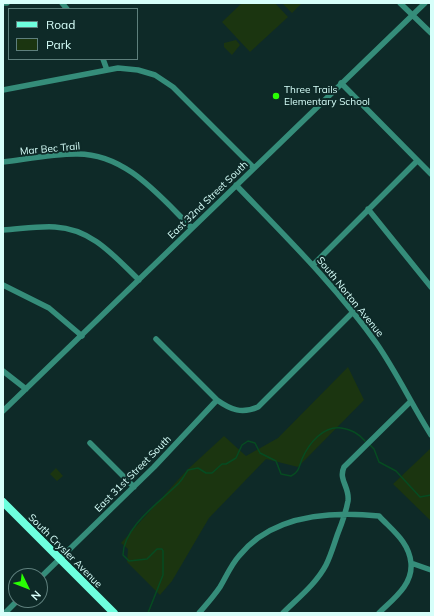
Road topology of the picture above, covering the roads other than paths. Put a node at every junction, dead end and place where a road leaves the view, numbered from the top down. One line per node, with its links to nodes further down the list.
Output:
1 (3, 3): 2 (street)
2 (7, 3)
3 (400, 3): 5 (street)
4 (425, 3): 5 (street, East 32nd Street South)
5 (413, 15): 6 (street); 9 (street, East 32nd Street South)
6 (431, 33)
7 (103, 60): 8 (street)
8 (107, 70): 10 (street); 13 (street)
9 (341, 83): 11 (street); 13 (street, East 32nd Street South)
10 (3, 90)
11 (418, 161): 14 (street); 16 (street)
12 (3, 162): 17 (street, Mar Bec Trail)
13 (254, 168): 15 (street, East 32nd Street South)
14 (431, 174)
15 (236, 185): 17 (street, East 32nd Street South); 19 (street, South Norton Avenue)
16 (368, 209): 19 (street); 22 (street)
17 (192, 228): 20 (street, East 32nd Street South)
18 (3, 230): 20 (street)
19 (313, 265): 23 (street, South Norton Avenue)
20 (139, 280): 24 (street, East 32nd Street South)
21 (3, 285): 24 (street)
22 (431, 287)
23 (353, 312): 28 (street); 29 (street, South Norton Avenue)
24 (82, 336): 27 (street, East 32nd Street South)
25 (156, 339): 28 (street)
26 (3, 371): 27 (street)
27 (26, 389): 30 (street, East 32nd Street South)
28 (217, 400): 33 (street, East 31st Street South)
29 (410, 402): 31 (street, South Norton Avenue); 35 (street)
30 (3, 411)
31 (431, 435)
32 (90, 444): 33 (street)
33 (134, 487): 36 (street, East 31st Street South)
34 (3, 502): 36 (main road, South Crysler Avenue)
35 (344, 515): 37 (street); 40 (street); 42 (street)
36 (59, 559): 38 (street, East 31st Street South); 41 (main road, South Crysler Avenue)
37 (411, 563): 39 (street); 43 (street)
38 (48, 570)
39 (431, 570)
40 (200, 612)
41 (114, 613)
42 (283, 613)
43 (379, 613)

